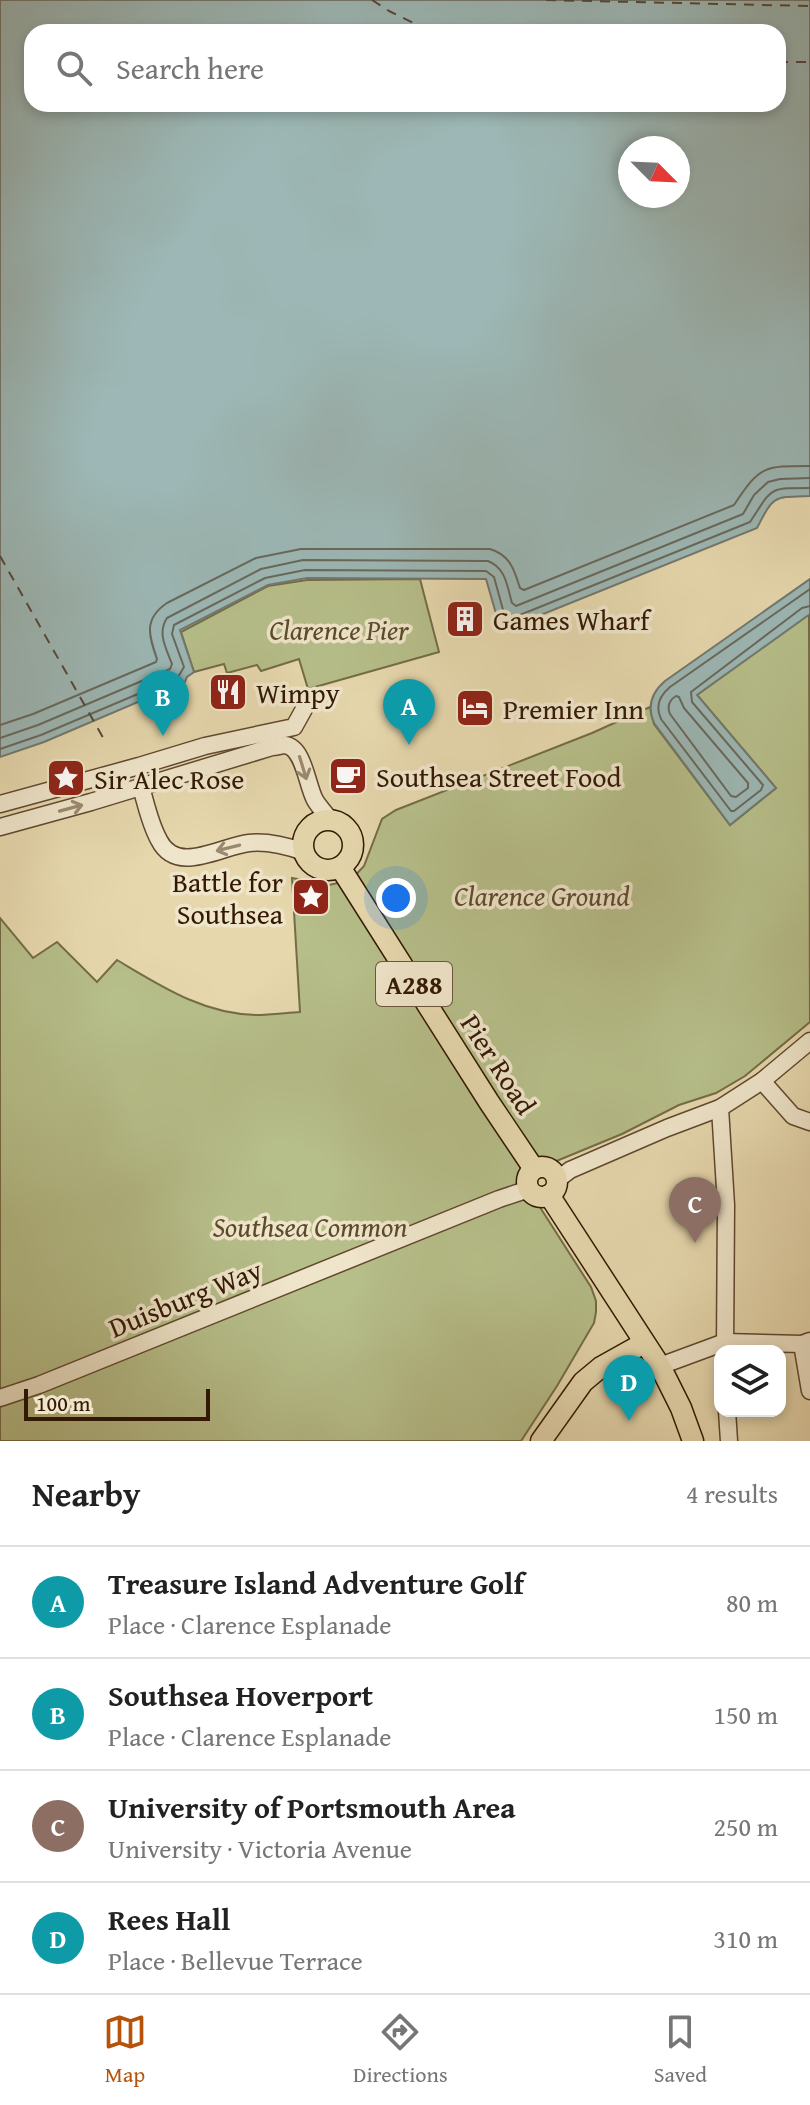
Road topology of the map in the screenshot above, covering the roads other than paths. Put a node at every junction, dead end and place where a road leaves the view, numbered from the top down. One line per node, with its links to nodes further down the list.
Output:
1 (304, 709): 3 (street)
2 (141, 787): 4 (street, one-way to 4); 5 (street, one-way to 2); 6 (street, one-way to 2)
3 (0, 804)
4 (331, 821): 6 (main road); 7 (main road)
5 (0, 827)
6 (304, 852): 7 (main road)
7 (340, 867): 12 (main road, Pier Road / A288)
8 (810, 1041): 9 (street)
9 (762, 1081): 10 (street); 11 (street)
10 (720, 1108): 13 (street); 17 (street)
11 (810, 1122)
12 (534, 1169): 13 (main road); 14 (main road)
13 (553, 1188): 14 (main road); 16 (main road)
14 (529, 1189): 21 (street, Duisburg Way)
15 (806, 1342): 18 (street); 22 (street)
16 (644, 1343): 20 (main road); 26 (main road)
17 (725, 1345)
18 (757, 1345)
19 (714, 1350): 20 (street)
20 (660, 1366): 27 (main road)
21 (39, 1385): 23 (street, Duisburg Way); 24 (street, Duisburg Way)
22 (810, 1391)
23 (0, 1398)
24 (0, 1410)
25 (727, 1417): 28 (street)
26 (541, 1441)
27 (693, 1441)
28 (729, 1441)

